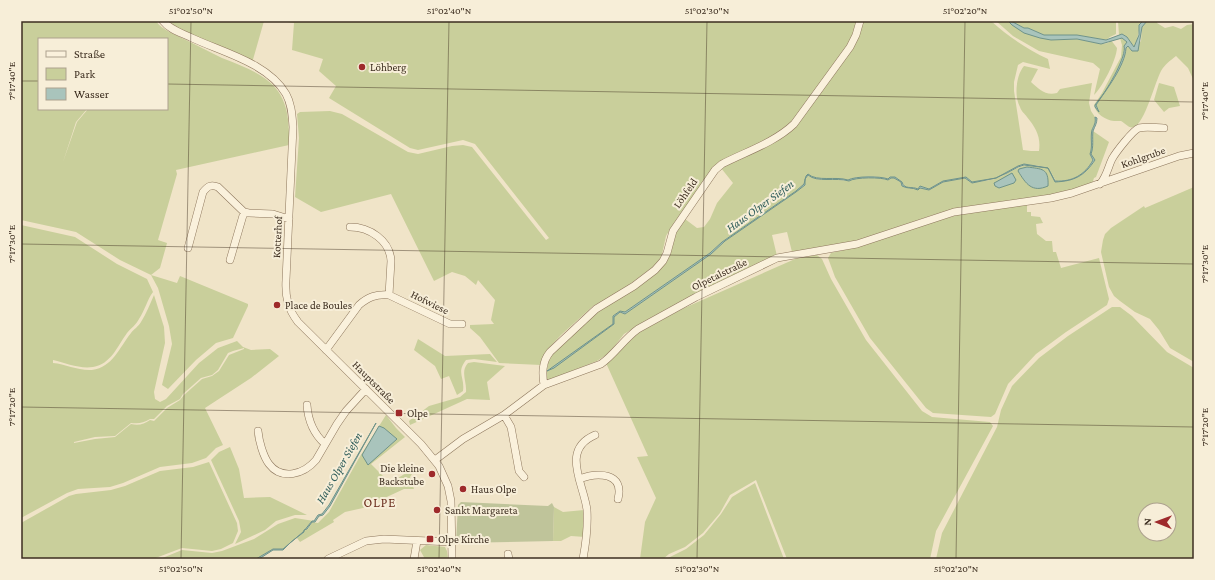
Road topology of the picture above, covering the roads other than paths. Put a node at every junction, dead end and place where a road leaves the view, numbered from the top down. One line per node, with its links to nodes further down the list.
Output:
1 (163, 21): 8 (street, Kotterhof)
2 (860, 21): 15 (street, Löhfeld)
3 (1164, 128): 5 (street, Kohlgrube)
4 (1194, 153): 5 (street, Kohlgrube)
5 (1100, 184): 6 (street, Kohlgrube)
6 (1051, 198): 15 (street, Olpetalstraße)
7 (244, 212): 8 (street); 10 (street); 11 (street)
8 (289, 219): 14 (street, Kotterhof)
9 (350, 227): 12 (street)
10 (188, 248)
11 (230, 260)
12 (389, 295): 13 (street, Hofwiese); 14 (street)
13 (462, 324)
14 (326, 350): 16 (street, Hauptstraße)
15 (544, 385): 18 (street, Olpetalstraße)
16 (366, 389): 21 (street); 22 (street, Hauptstraße)
17 (307, 405): 21 (street)
18 (504, 415): 22 (street, Olpetalstraße); 23 (street)
19 (258, 431): 21 (street)
20 (595, 435): 24 (street)
21 (325, 444)
22 (435, 460): 27 (street, Hauptstraße)
23 (524, 477)
24 (579, 479): 25 (street); 31 (street)
25 (618, 499)
26 (417, 541): 27 (street); 28 (street); 29 (street)
27 (452, 542): 30 (street, Hauptstraße)
28 (328, 559)
29 (414, 559)
30 (452, 559)
31 (583, 559)

